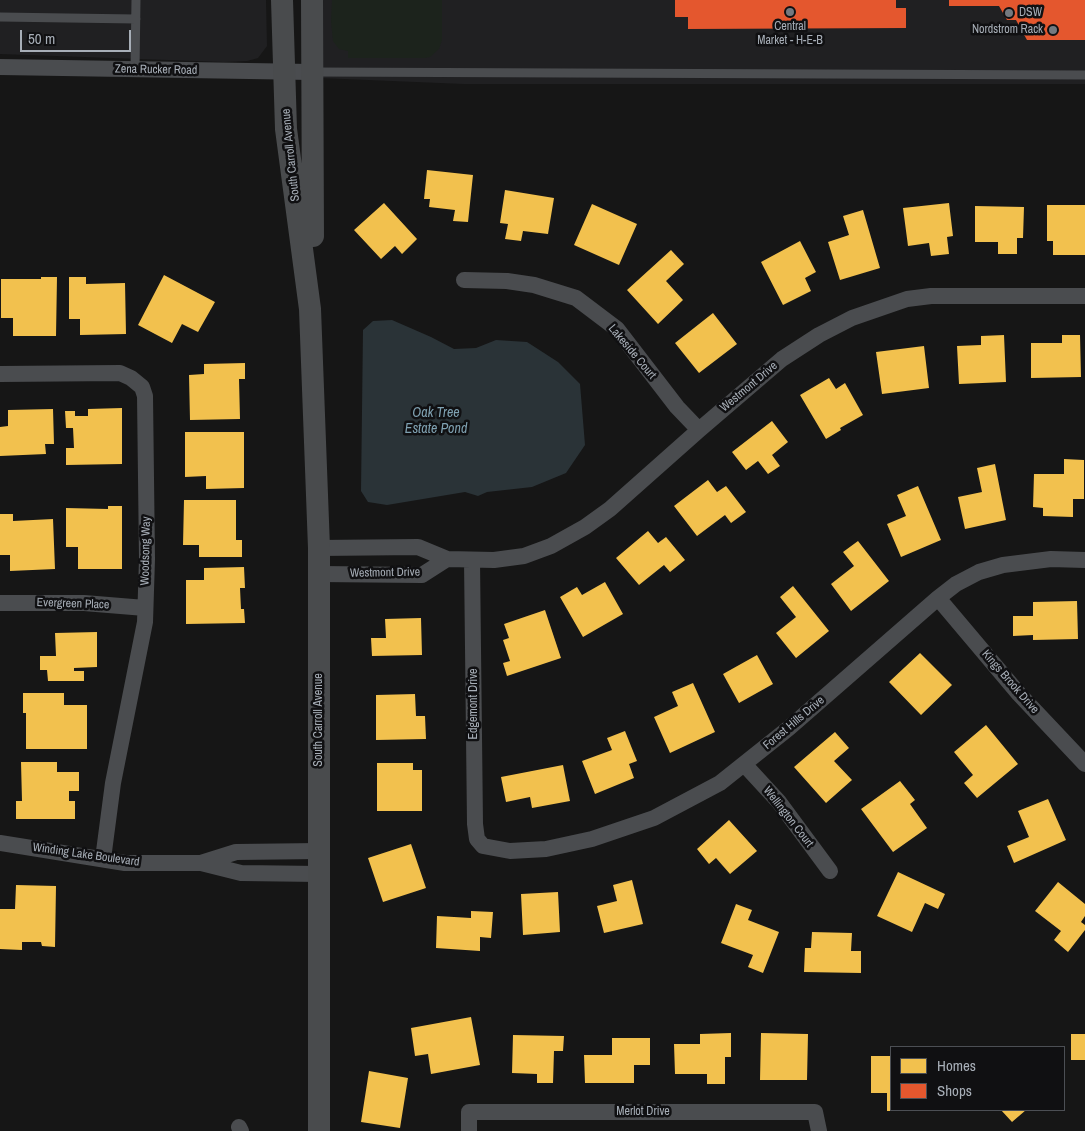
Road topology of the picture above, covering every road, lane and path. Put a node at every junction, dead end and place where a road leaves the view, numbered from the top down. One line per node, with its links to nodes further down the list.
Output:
1 (136, 0): 5 (lane)
2 (282, 0): 8 (main road, South Carroll Avenue)
3 (312, 0): 9 (main road, South Carroll Avenue)
4 (0, 17): 5 (lane)
5 (136, 19): 7 (lane)
6 (0, 67): 7 (street, Zena Rucker Road)
7 (136, 70): 8 (street, Zena Rucker Road)
8 (285, 71): 9 (street, Zena Rucker Road); 13 (main road, South Carroll Avenue)
9 (311, 72): 10 (lane); 13 (main road, South Carroll Avenue)
10 (1085, 75)
11 (464, 280): 15 (street, Lakeside Court)
12 (1085, 296): 15 (street, Westmont Drive)
13 (310, 309): 16 (main road, South Carroll Avenue)
14 (0, 374): 23 (street, Woodsong Way)
15 (698, 430): 18 (street, Westmont Drive)
16 (319, 548): 17 (street, Westmont Drive); 20 (main road, South Carroll Avenue)
17 (447, 559): 18 (street, Westmont Drive); 20 (street, Westmont Drive)
18 (472, 560): 27 (street, Edgemont Drive)
19 (1085, 560): 21 (street, Forest Hills Drive)
20 (319, 574): 28 (main road, South Carroll Avenue)
21 (938, 598): 24 (street, Forest Hills Drive); 25 (street, Kings Brook Drive)
22 (0, 603): 23 (street, Evergreen Place)
23 (145, 608): 29 (street, Woodsong Way)
24 (744, 764): 27 (street, Forest Hills Drive); 31 (street, Wellington Court)
25 (1085, 764)
26 (0, 843): 29 (street, Winding Lake Boulevard)
27 (483, 846)
28 (319, 851): 30 (street, Winding Lake Boulevard); 32 (main road, South Carroll Avenue)
29 (104, 859): 30 (street, Winding Lake Boulevard)
30 (201, 863): 32 (street, Winding Lake Boulevard)
31 (830, 871)
32 (319, 874): 33 (main road, South Carroll Avenue)
33 (318, 1131)
34 (469, 1131): 35 (street, Merlot Drive)
35 (819, 1131)

